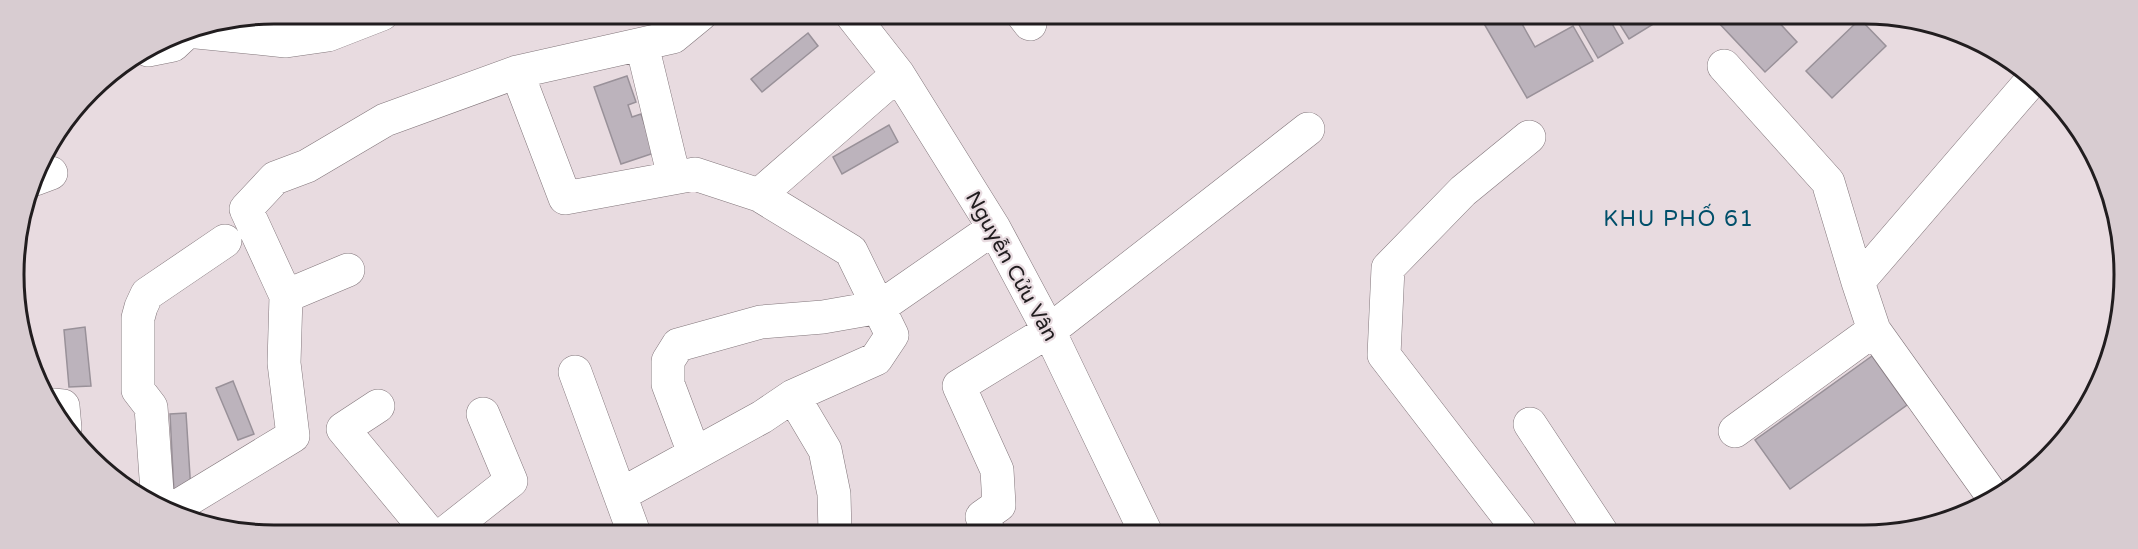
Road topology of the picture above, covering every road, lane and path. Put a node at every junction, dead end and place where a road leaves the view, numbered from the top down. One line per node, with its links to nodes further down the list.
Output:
1 (356, 24): 4 (street)
2 (688, 24): 5 (street)
3 (859, 24): 8 (street, Nguyễn Cửu Vân)
4 (209, 33)
5 (642, 45): 7 (street); 12 (street)
6 (1724, 66): 17 (street)
7 (517, 72): 12 (street); 18 (street)
8 (898, 74): 13 (street); 14 (street, Nguyễn Cửu Vân)
9 (2028, 85): 17 (street)
10 (1308, 129): 21 (street)
11 (1529, 137): 39 (street)
12 (674, 177): 13 (street)
13 (759, 195): 19 (street)
14 (994, 228): 19 (street); 21 (street, Nguyễn Cửu Vân)
15 (225, 241): 31 (street)
16 (348, 270): 18 (street)
17 (1858, 282): 20 (street)
18 (286, 296): 32 (street)
19 (880, 307): 23 (street); 28 (street)
20 (1874, 330): 27 (street); 29 (street)
21 (1049, 331): 37 (street); 38 (street, Nguyễn Cửu Vân)
22 (575, 372): 30 (street)
23 (793, 396): 28 (street); 36 (street)
24 (378, 406): 33 (street)
25 (483, 414): 34 (street)
26 (1530, 424): 40 (street)
27 (1735, 431)
28 (694, 453): 30 (street)
29 (1989, 491)
30 (620, 495): 35 (street)
31 (158, 496)
32 (178, 506)
33 (422, 525)
34 (455, 525)
35 (631, 525)
36 (835, 525)
37 (986, 525)
38 (1142, 525)
39 (1515, 525)
40 (1597, 525)

